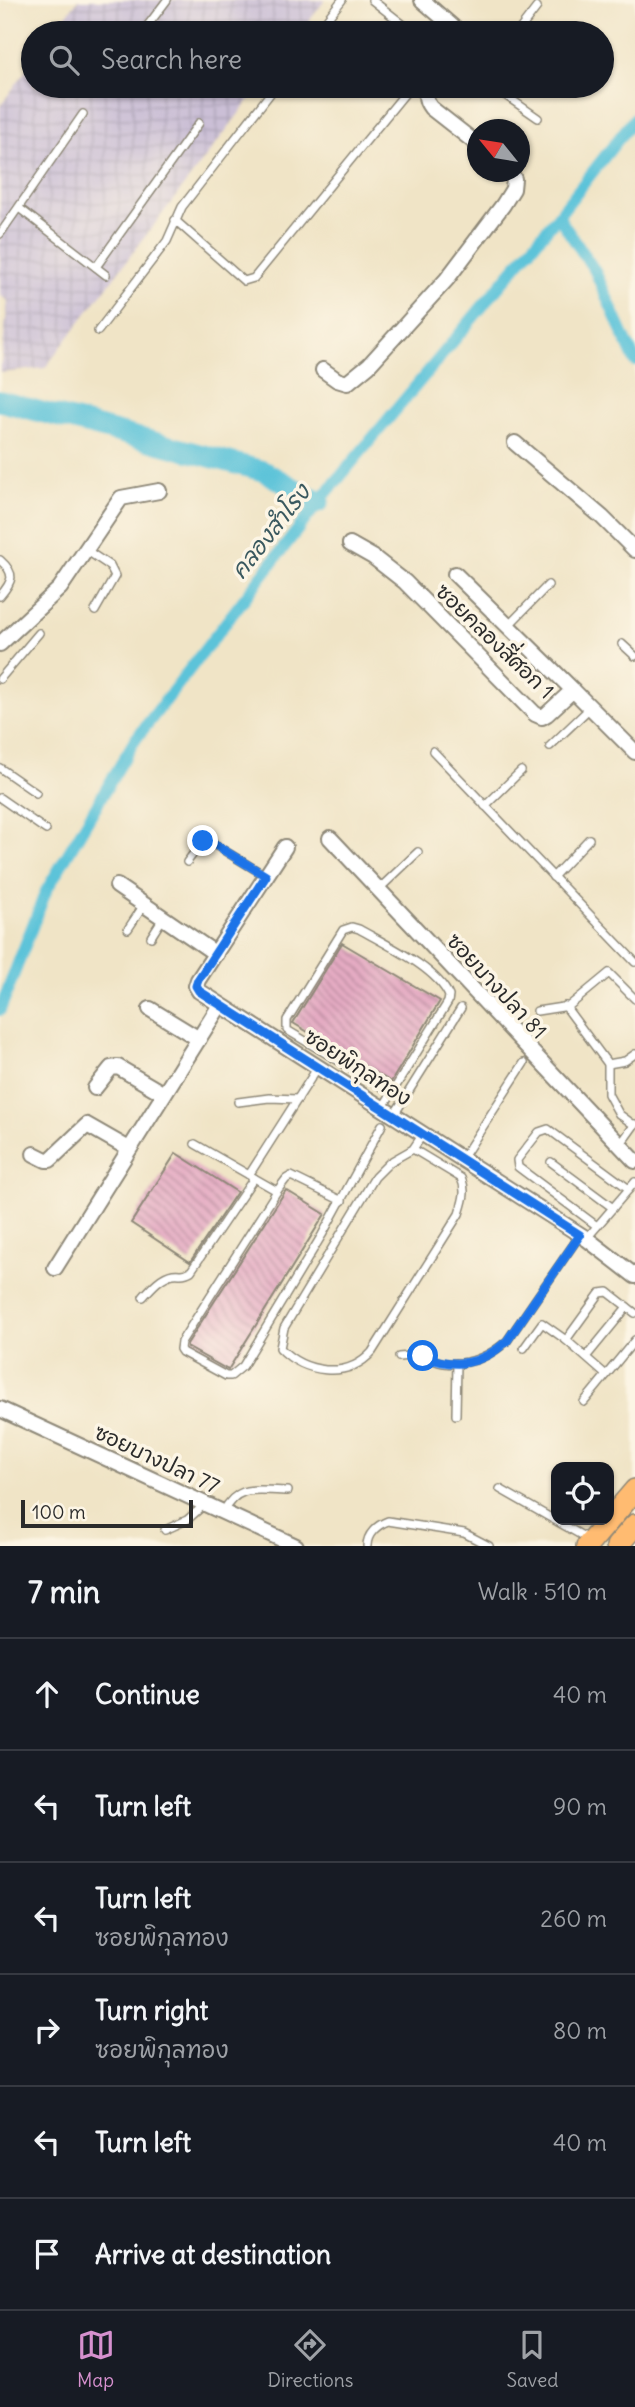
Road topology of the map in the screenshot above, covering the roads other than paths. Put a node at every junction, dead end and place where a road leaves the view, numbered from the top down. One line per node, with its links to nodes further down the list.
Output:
1 (167, 0): 6 (lane)
2 (342, 0): 7 (lane)
3 (372, 0): 8 (lane)
4 (422, 0): 9 (street)
5 (537, 8): 10 (lane)
6 (151, 21)
7 (325, 21)
8 (399, 21)
9 (446, 21)
10 (527, 21)
11 (267, 98): 21 (lane)
12 (401, 98): 21 (lane)
13 (426, 98): 18 (street)
14 (509, 98): 16 (lane)
15 (83, 114): 20 (lane)
16 (538, 118)
17 (199, 123): 23 (lane)
18 (467, 136)
19 (514, 182): 26 (street)
20 (19, 208): 22 (lane); 23 (lane)
21 (175, 220): 25 (lane)
22 (0, 234)
23 (96, 267): 24 (lane)
24 (106, 275)
25 (97, 331)
26 (323, 370)
27 (515, 443): 31 (street)
28 (159, 491): 30 (street)
29 (350, 544): 43 (street, ซอยคลองสี่ศอก 1)
30 (86, 549): 36 (lane); 40 (street)
31 (635, 550)
32 (0, 560): 35 (lane)
33 (455, 573): 37 (street)
34 (548, 585): 37 (lane)
35 (0, 596)
36 (94, 611)
37 (508, 625): 43 (street)
38 (39, 633): 42 (lane)
39 (622, 643): 41 (lane)
40 (0, 644)
41 (635, 656)
42 (0, 679)
43 (573, 690): 44 (street, ซอยคลองสี่ศอก 1)
44 (591, 708): 45 (lane); 47 (street, ซอยคลองสี่ศอก 1)
45 (550, 746)
46 (433, 751): 52 (lane)
47 (635, 752)
48 (0, 768): 50 (lane)
49 (521, 771): 52 (lane)
50 (36, 793)
51 (0, 797): 53 (lane)
52 (485, 806): 60 (lane)
53 (46, 830)
54 (330, 838): 62 (street, ซอยบางปลา 81)
55 (589, 839): 60 (lane)
56 (285, 847): 59 (street, ซอยพิกุลทอง)
57 (418, 852): 62 (lane)
58 (187, 862): 59 (lane)
59 (266, 876): 67 (street, ซอยพิกุลทอง)
60 (553, 877): 68 (lane)
61 (117, 886): 63 (street)
62 (379, 889): 90 (street, ซอยบางปลา 81)
63 (144, 905): 64 (street); 65 (lane)
64 (163, 918): 66 (lane); 67 (street)
65 (128, 929)
66 (151, 937)
67 (216, 954): 70 (street, ซอยพิกุลทอง)
68 (635, 962)
69 (635, 999): 71 (lane)
70 (220, 1005): 75 (street); 79 (street, ซอยพิกุลทอง)
71 (565, 1006): 74 (lane); 78 (lane)
72 (461, 1008): 85 (lane)
73 (150, 1009): 75 (street)
74 (537, 1011)
75 (199, 1039): 82 (street)
76 (635, 1054): 78 (lane)
77 (524, 1063): 94 (lane)
78 (608, 1064): 87 (lane)
79 (319, 1066): 83 (lane); 85 (street, ซอยพิกุลทอง)
80 (94, 1087): 82 (street)
81 (392, 1093): 81 (lane); 85 (lane)
82 (164, 1094): 91 (street)
83 (298, 1098): 84 (lane); 97 (lane)
84 (238, 1102)
85 (388, 1113): 88 (street, ซอยพิกุลทอง)
86 (382, 1125): 101 (lane)
87 (635, 1125): 90 (lane)
88 (423, 1134): 92 (lane); 94 (street, ซอยพิกุลทอง)
89 (195, 1144): 97 (lane)
90 (620, 1146): 95 (street, ซอยบางปลา 81)
91 (129, 1149): 93 (street); 105 (street)
92 (413, 1149): 92 (lane)
93 (34, 1154)
94 (462, 1159): 104 (street, ซอยพิกุลทอง)
95 (635, 1161)
96 (551, 1162): 102 (lane)
97 (252, 1176): 100 (lane); 107 (lane)
98 (635, 1182): 99 (lane)
99 (629, 1189): 102 (lane); 103 (lane)
100 (277, 1191): 101 (lane); 101 (lane)
101 (342, 1201)
102 (613, 1208): 103 (lane)
103 (597, 1226): 104 (lane)
104 (583, 1237): 106 (street, ซอยพิกุลทอง); 115 (lane)
105 (55, 1268)
106 (635, 1276)
107 (143, 1297)
108 (627, 1307): 109 (lane); 110 (lane); 114 (lane)
109 (635, 1313)
110 (566, 1340): 112 (lane); 114 (lane)
111 (635, 1340): 116 (lane)
112 (524, 1348)
113 (399, 1357): 115 (lane)
114 (586, 1357): 116 (lane)
115 (457, 1363): 119 (lane)
116 (606, 1375): 117 (lane)
117 (584, 1402)
118 (2, 1414): 123 (street, ซอยบางปลา 77)
119 (456, 1415)
120 (500, 1489): 127 (lane)
121 (635, 1490): 127 (main road)
122 (288, 1491): 124 (lane)
123 (204, 1504): 124 (street, ซอยบางปลา 77); 126 (lane)
124 (222, 1513): 128 (street, ซอยบางปลา 77)
125 (635, 1525): 131 (main road)
126 (166, 1530)
127 (589, 1543)
128 (296, 1546)
129 (367, 1546): 130 (lane)
130 (489, 1546)
131 (617, 1546)

